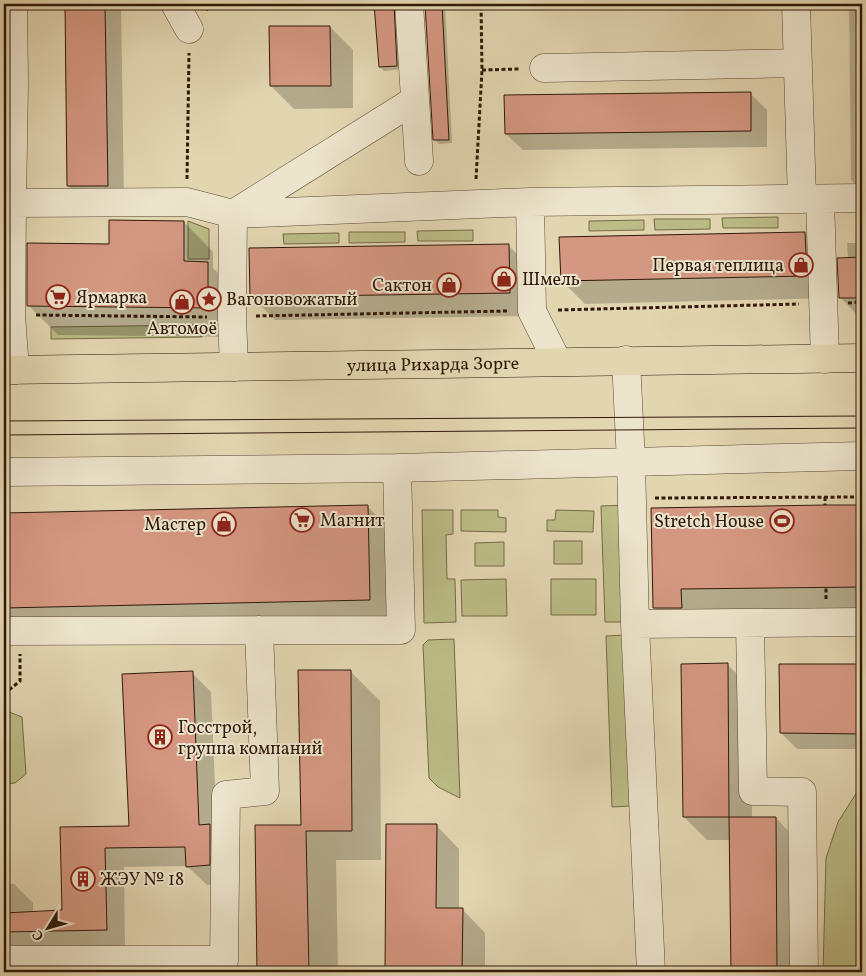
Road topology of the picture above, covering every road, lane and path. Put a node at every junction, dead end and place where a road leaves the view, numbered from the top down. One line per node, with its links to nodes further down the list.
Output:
1 (13, 4): 11 (street)
2 (175, 4): 7 (street)
3 (211, 4): 7 (path)
4 (410, 4): 12 (street)
5 (481, 4): 10 (path)
6 (796, 4): 8 (street)
7 (189, 29): 16 (path)
8 (798, 63): 9 (street); 15 (street)
9 (544, 68): 10 (path)
10 (482, 70): 19 (path)
11 (9, 82): 18 (street)
12 (415, 100): 13 (street); 20 (street)
13 (419, 161)
14 (862, 198): 15 (street)
15 (811, 199): 17 (street); 22 (street)
16 (187, 202): 18 (street); 20 (street)
17 (530, 202): 19 (street); 23 (street)
18 (8, 203): 24 (street)
19 (474, 204): 20 (street)
20 (233, 214): 25 (street)
21 (862, 302): 22 (path)
22 (823, 303): 23 (path); 27 (street)
23 (532, 310): 25 (path); 29 (street)
24 (11, 315): 25 (path); 31 (street)
25 (232, 317): 30 (street)
26 (862, 358): 27 (main road, улица Рихарда Зорге)
27 (825, 359): 28 (main road, улица Рихарда Зорге)
28 (626, 360): 29 (main road, улица Рихарда Зорге); 33 (street)
29 (557, 361): 30 (main road, улица Рихарда Зорге)
30 (234, 367): 31 (main road, улица Рихарда Зорге)
31 (9, 370)
32 (862, 456): 33 (street)
33 (631, 462): 34 (street); 38 (street)
34 (397, 468): 35 (street); 43 (street)
35 (4, 472)
36 (825, 497): 37 (path); 38 (path); 39 (path)
37 (862, 497)
38 (632, 499): 42 (street)
39 (825, 505)
40 (862, 622): 41 (street)
41 (750, 623): 42 (street); 49 (street)
42 (635, 624): 48 (street)
43 (259, 630): 44 (street); 47 (street)
44 (12, 631): 45 (path)
45 (4, 694)
46 (4, 960): 47 (street)
47 (227, 966)
48 (651, 972)
49 (804, 972)

